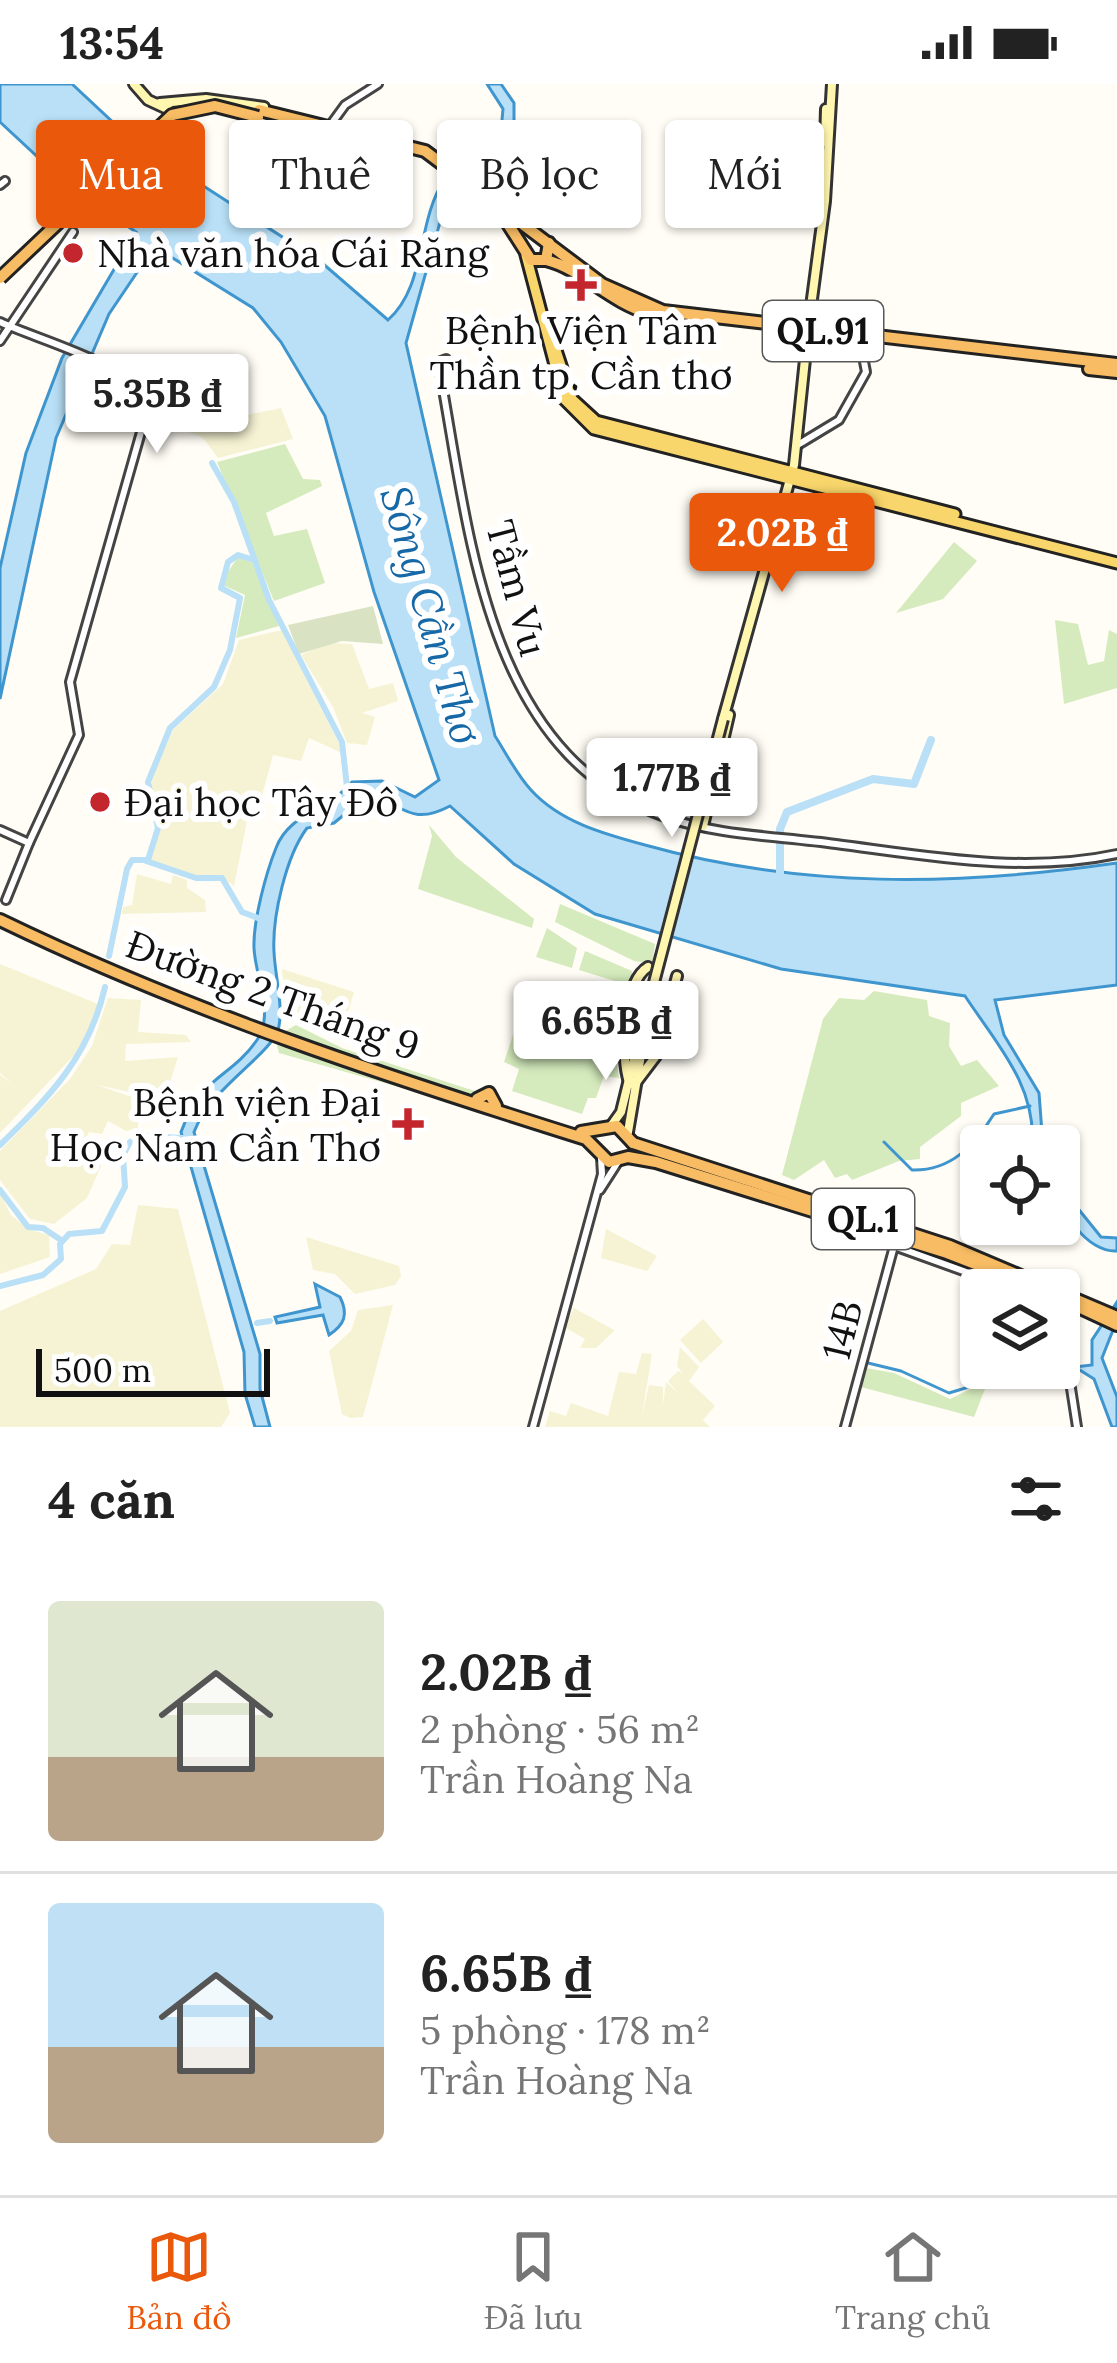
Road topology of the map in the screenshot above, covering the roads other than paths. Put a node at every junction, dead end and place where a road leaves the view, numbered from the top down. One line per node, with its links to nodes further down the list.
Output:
1 (134, 84): 4 (main road)
2 (377, 84): 7 (street)
3 (829, 84): 20 (main road)
4 (159, 104): 5 (main road); 5 (main road)
5 (266, 115): 6 (highway, QL.91); 9 (highway, QL.91); 17 (highway, QL.91, bridge)
6 (292, 120)
7 (334, 120)
8 (413, 148): 9 (highway, QL.91)
9 (416, 149): 10 (highway, QL.91)
10 (437, 164)
11 (512, 228): 15 (highway, QL.91)
12 (528, 228): 14 (highway, QL.91)
13 (73, 232): 19 (street)
14 (546, 241): 15 (highway); 16 (highway); 20 (highway, QL.91)
15 (526, 253): 16 (highway, QL.91); 23 (main road)
16 (544, 261): 20 (highway, QL.91); 23 (main road)
17 (0, 276)
18 (0, 322): 19 (street)
19 (9, 326): 21 (street); 33 (street)
20 (807, 332): 22 (highway, QL.91); 24 (highway, QL.91); 27 (main road); 28 (main road)
21 (0, 341)
22 (860, 341): 24 (highway, QL.91); 27 (street)
23 (552, 353): 28 (main road)
24 (1007, 356): 26 (highway, QL.91)
25 (446, 358): 31 (street, Tầm Vu)
26 (1117, 368)
27 (796, 446): 28 (main road)
28 (789, 474): 29 (main road); 30 (main road)
29 (1117, 560)
30 (726, 717): 31 (main road); 39 (main road, bridge)
31 (699, 825): 34 (street, Tầm Vu)
32 (0, 830): 33 (street)
33 (29, 843): 35 (street)
34 (1117, 854)
35 (7, 900)
36 (0, 917): 40 (highway, Đường 2 Tháng 9)
37 (648, 967): 39 (main road)
38 (677, 976): 39 (main road)
39 (631, 1084): 41 (main road); 42 (main road)
40 (484, 1108): 41 (highway, Đường 2 Tháng 9); 43 (highway, Đường 2 Tháng 9)
41 (606, 1129): 42 (highway, Đường 2 Tháng 9); 43 (highway)
42 (630, 1138): 44 (highway); 49 (highway, QL.1)
43 (599, 1153): 44 (highway, Đường 2 Tháng 9); 45 (street)
44 (623, 1160): 45 (street); 46 (highway, QL.1)
45 (594, 1198): 52 (street)
46 (988, 1269)
47 (960, 1270): 53 (street, 14B)
48 (1080, 1305): 49 (highway, QL.1)
49 (1088, 1307): 50 (highway, QL.1)
50 (1117, 1321)
51 (1071, 1389): 54 (street)
52 (533, 1427)
53 (845, 1427)
54 (1077, 1427)

